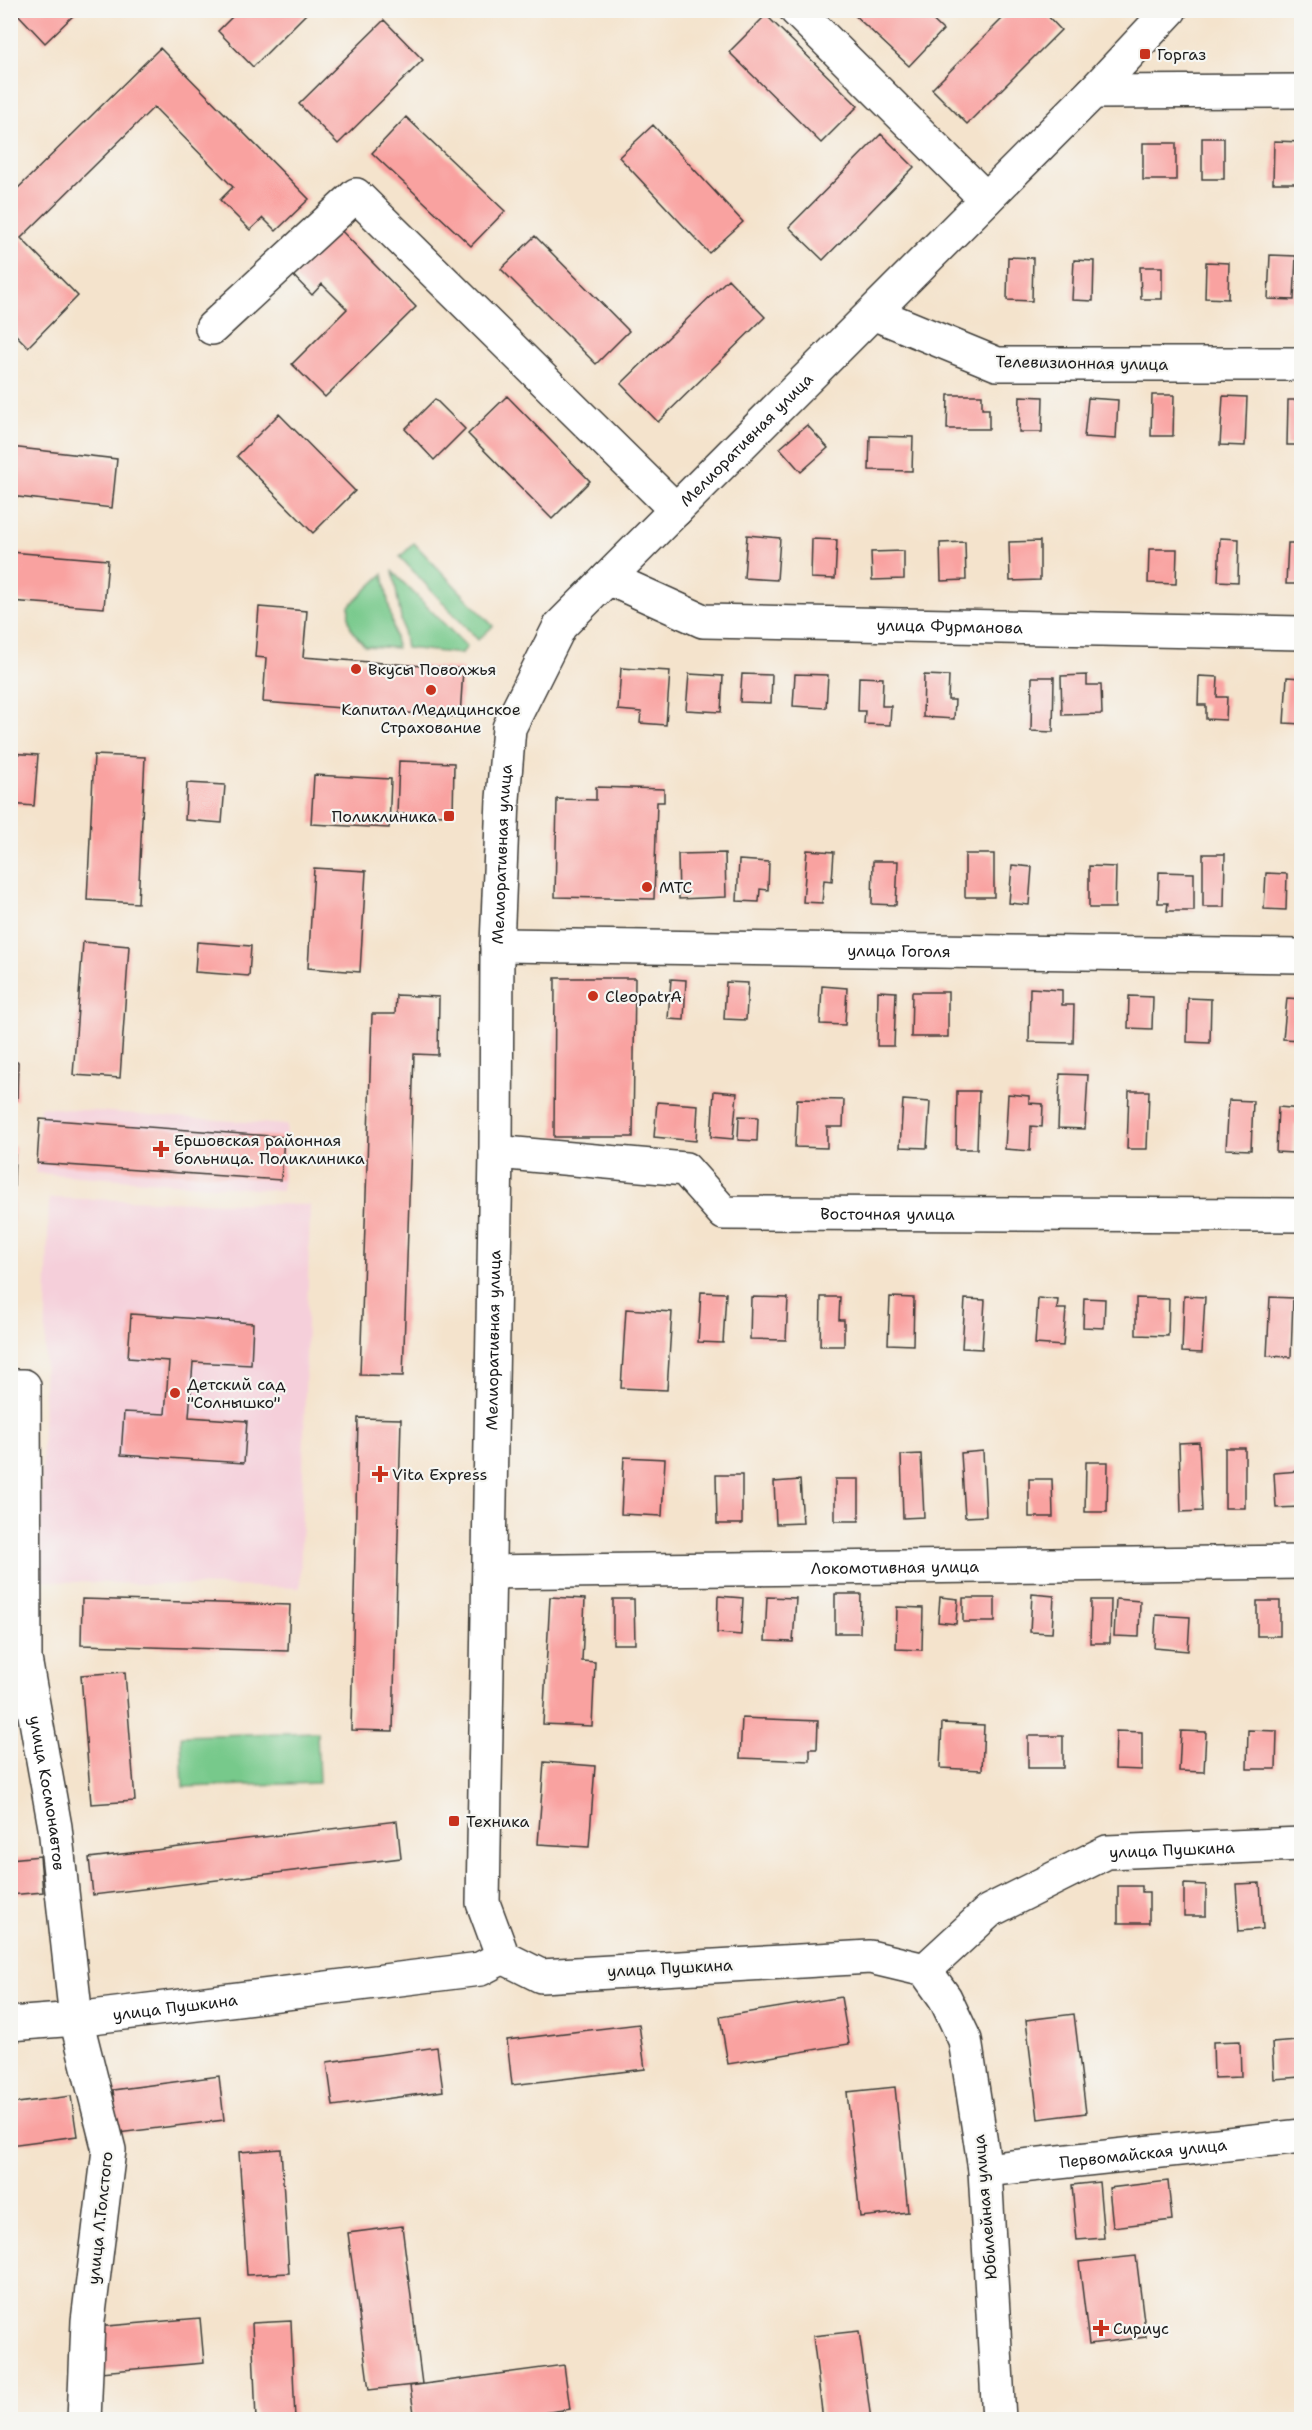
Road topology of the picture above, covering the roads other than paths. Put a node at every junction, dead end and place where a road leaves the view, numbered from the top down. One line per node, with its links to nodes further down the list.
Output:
1 (796, 10): 5 (street)
2 (1170, 10): 4 (street, Мелиоративная улица)
3 (1302, 91): 4 (street)
4 (1093, 92): 5 (street, Мелиоративная улица)
5 (986, 199): 6 (street, Мелиоративная улица)
6 (873, 314): 8 (street, Телевизионная улица); 9 (street, Мелиоративная улица)
7 (212, 328): 9 (street)
8 (1302, 364)
9 (676, 510): 10 (street, Мелиоративная улица)
10 (608, 578): 11 (street, улица Фурманова); 12 (street, Мелиоративная улица)
11 (1302, 633)
12 (497, 945): 13 (street, улица Гоголя); 14 (street, Мелиоративная улица)
13 (1302, 956)
14 (496, 1152): 15 (street, Восточная улица); 18 (street, Мелиоративная улица)
15 (1302, 1215)
16 (17, 1386): 22 (street, улица Космонавтов)
17 (1302, 1562): 18 (street, Локомотивная улица)
18 (489, 1572): 20 (street, Мелиоративная улица)
19 (1302, 1844): 21 (street, улица Пушкина)
20 (503, 1957): 21 (street, улица Пушкина); 22 (street, улица Пушкина)
21 (925, 1970): 25 (street, Юбилейная улица)
22 (76, 2019): 23 (street, улица Пушкина); 26 (street, улица Л.Толстого)
23 (10, 2024)
24 (1302, 2136): 25 (street, Первомайская улица)
25 (985, 2170): 27 (street, Юбилейная улица)
26 (84, 2420)
27 (999, 2420)

